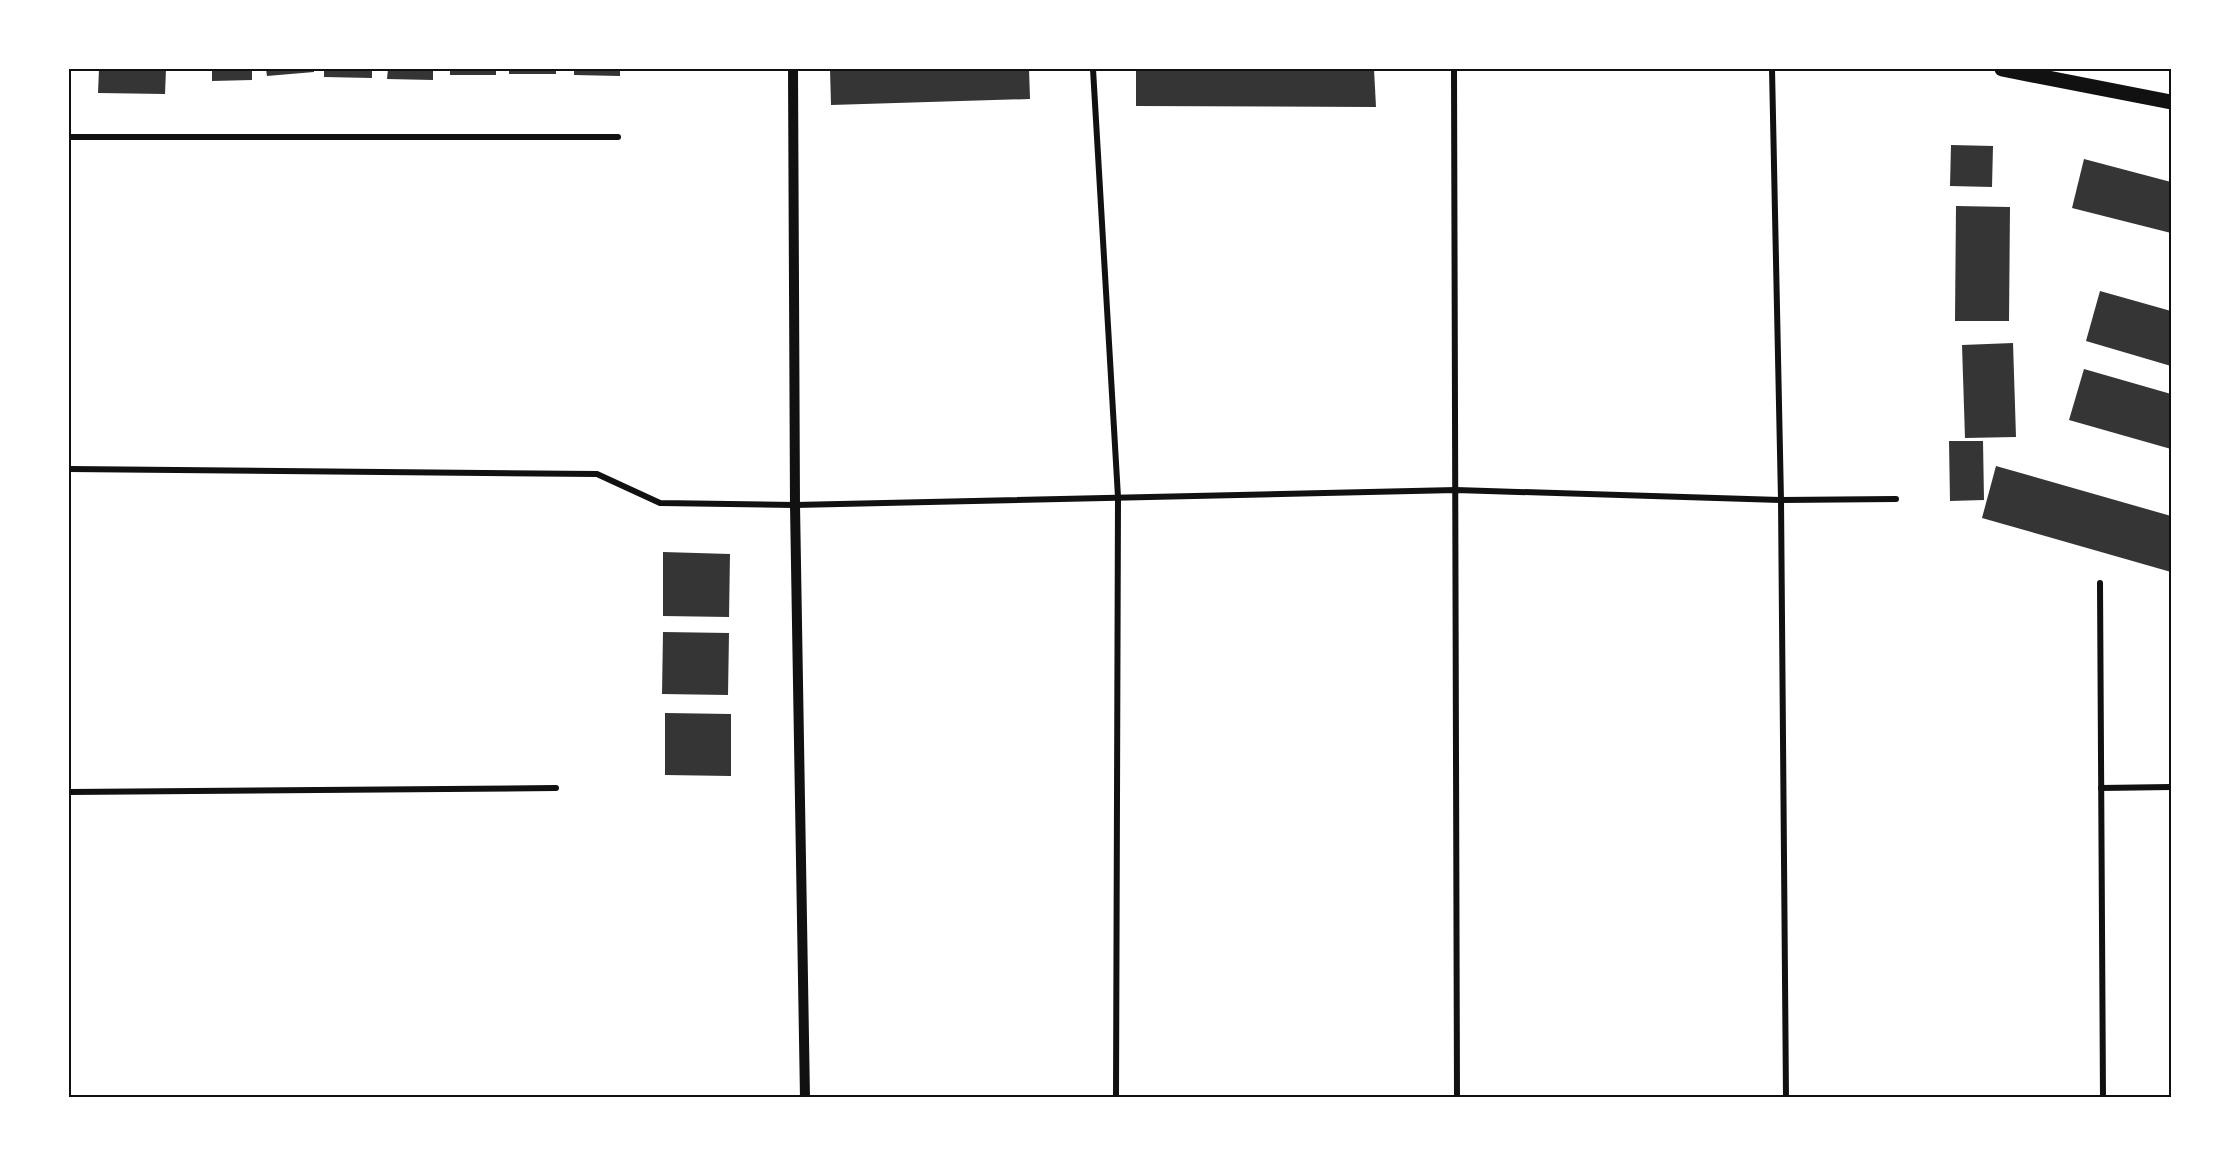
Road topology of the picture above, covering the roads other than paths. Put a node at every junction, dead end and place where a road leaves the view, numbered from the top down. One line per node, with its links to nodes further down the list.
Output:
1 (793, 69): 14 (street)
2 (1093, 69): 11 (street)
3 (1454, 69): 10 (street)
4 (1772, 69): 13 (street)
5 (2002, 69): 6 (main road)
6 (2171, 102)
7 (69, 137): 8 (street)
8 (618, 137)
9 (69, 469): 14 (street)
10 (1456, 490): 11 (street); 13 (street); 22 (street)
11 (1118, 497): 14 (street); 21 (street)
12 (1896, 499): 13 (street)
13 (1781, 500): 23 (street)
14 (795, 505): 20 (street)
15 (2100, 583): 18 (street)
16 (2171, 787): 18 (street)
17 (556, 788): 19 (street)
18 (2101, 788): 24 (street)
19 (69, 792)
20 (805, 1098)
21 (1116, 1098)
22 (1457, 1098)
23 (1786, 1098)
24 (2103, 1098)

